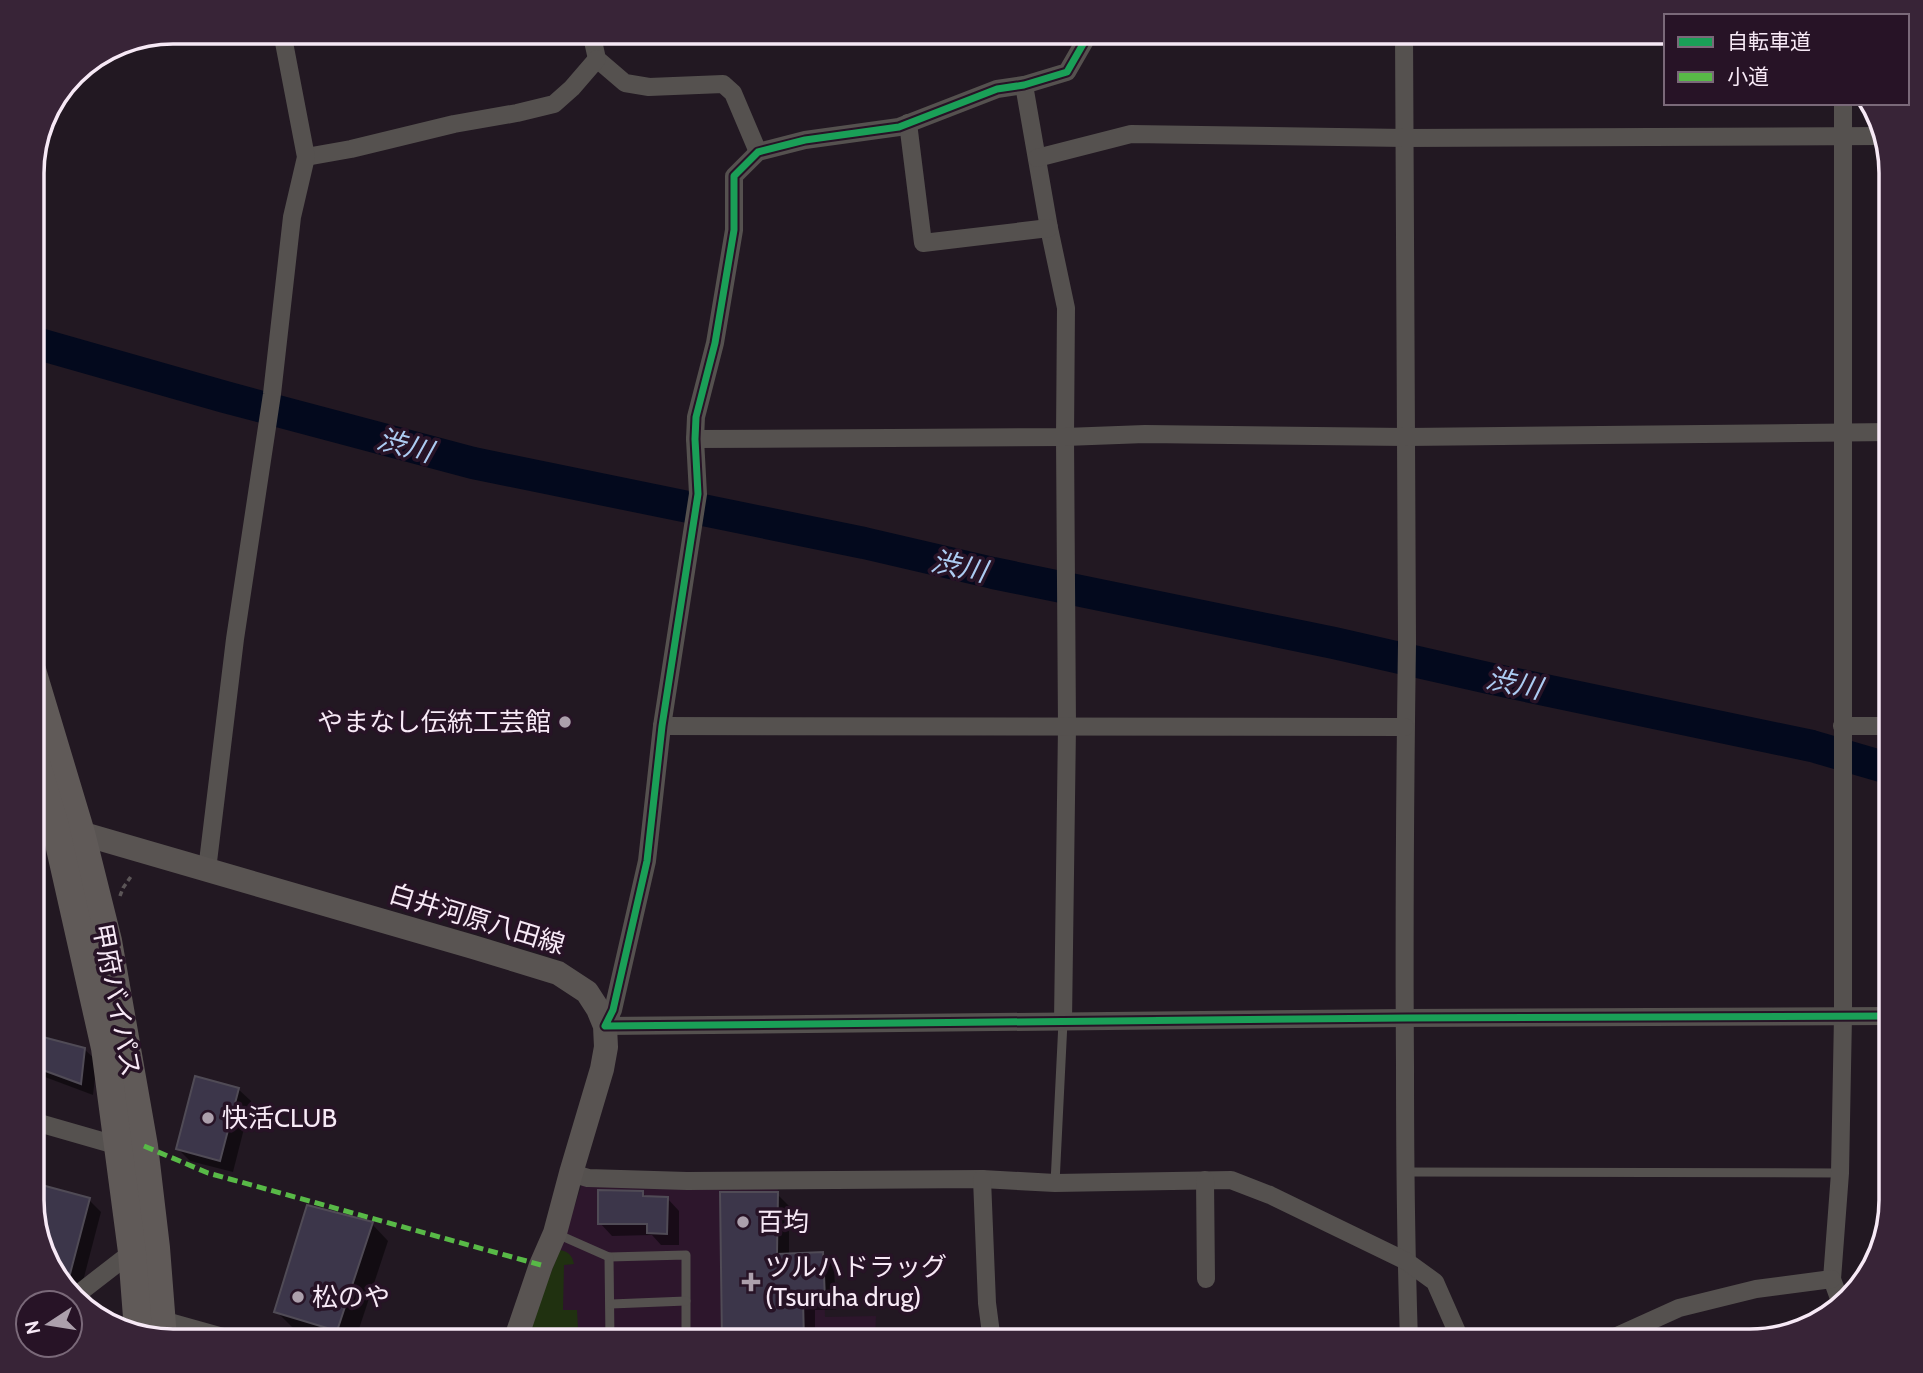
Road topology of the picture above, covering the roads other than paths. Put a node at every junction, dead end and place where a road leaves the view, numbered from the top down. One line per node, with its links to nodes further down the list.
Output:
1 (284, 44): 13 (street)
2 (594, 44): 5 (street)
3 (1083, 44): 6 (street)
4 (1404, 44): 11 (street)
5 (597, 59): 12 (street); 13 (street)
6 (1024, 85): 8 (street); 14 (street)
7 (1843, 105): 9 (street)
8 (908, 123): 12 (street); 15 (street)
9 (1843, 136): 10 (street); 11 (street); 16 (street)
10 (1874, 136)
11 (1405, 138): 14 (street); 19 (street)
12 (758, 152): 20 (street)
13 (306, 157): 29 (street)
14 (1037, 158): 15 (street)
15 (1049, 228): 18 (street)
16 (1842, 432): 17 (street); 19 (street); 25 (street)
17 (1879, 432)
18 (1065, 437): 19 (street); 20 (street); 22 (street)
19 (1406, 437): 23 (street)
20 (695, 439): 21 (street)
21 (662, 726): 22 (street); 34 (street)
22 (1067, 726): 23 (street); 33 (street)
23 (1405, 727): 32 (street)
24 (1879, 728): 25 (street)
25 (1842, 734): 30 (street)
26 (44, 748): 28 (highway, 甲府バイパス)
27 (44, 788): 28 (highway, 甲府バイパス)
28 (56, 826): 29 (main road, 白井河原八田線); 36 (highway, 甲府バイパス); 53 (highway, 甲府バイパス)
29 (207, 870): 34 (main road, 白井河原八田線)
30 (1843, 1016): 31 (street); 32 (street); 39 (street)
31 (1879, 1016)
32 (1405, 1018): 33 (street); 37 (street)
33 (1063, 1022): 34 (street); 42 (lane)
34 (605, 1026): 38 (main road, 白井河原八田線)
35 (44, 1124): 36 (street)
36 (119, 1146): 44 (highway, 甲府バイパス)
37 (1406, 1172): 39 (lane); 46 (street)
38 (570, 1173): 40 (street); 43 (main road, 白井河原八田線)
39 (1840, 1173): 48 (street)
40 (982, 1179): 42 (street); 58 (street)
41 (1205, 1180): 42 (street); 46 (street); 47 (street)
42 (1055, 1183)
43 (555, 1233): 45 (lane); 55 (main road, 白井河原八田線)
44 (132, 1252): 49 (street); 54 (highway, 甲府バイパス)
45 (609, 1257): 51 (lane); 52 (lane)
46 (1406, 1261): 59 (street); 60 (street)
47 (1206, 1279)
48 (1832, 1279): 50 (street); 61 (street)
49 (84, 1289)
50 (1838, 1295)
51 (686, 1301): 52 (lane); 57 (lane)
52 (611, 1304): 56 (lane)
53 (154, 1328)
54 (154, 1328)
55 (519, 1329)
56 (610, 1329)
57 (686, 1329)
58 (990, 1329)
59 (1409, 1329)
60 (1455, 1329)
61 (1634, 1329)

